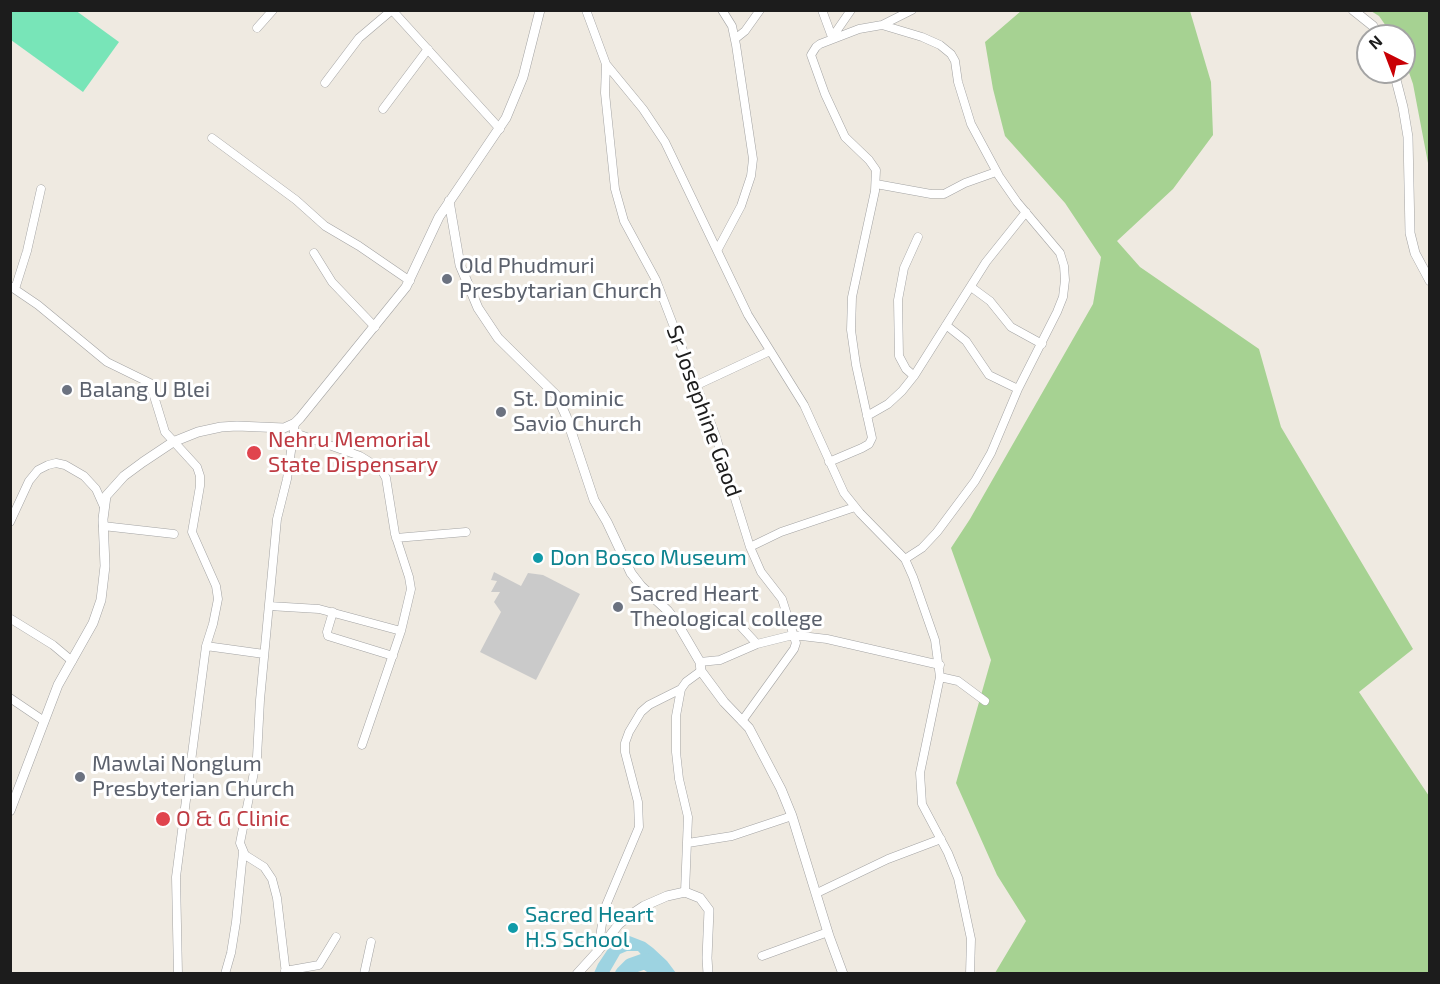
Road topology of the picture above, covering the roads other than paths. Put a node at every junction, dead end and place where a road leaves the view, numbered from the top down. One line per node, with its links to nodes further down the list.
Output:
1 (273, 10): 13 (street)
2 (392, 10): 16 (street); 18 (street)
3 (540, 10): 21 (street)
4 (586, 10): 17 (street, Sr Josephine Gaod)
5 (722, 10): 15 (street)
6 (760, 10): 15 (street)
7 (822, 10): 14 (street)
8 (851, 10): 14 (street)
9 (912, 10): 12 (street)
10 (1353, 10): 11 (street)
11 (1370, 24)
12 (882, 25): 14 (street); 23 (street)
13 (257, 28)
14 (832, 38): 24 (street)
15 (735, 39): 29 (street)
16 (428, 49): 20 (street); 21 (street)
17 (606, 64): 29 (street); 40 (street, Sr Josephine Gaod)
18 (325, 83)
19 (1397, 84): 32 (street)
20 (383, 109)
21 (500, 129): 26 (street)
22 (212, 138): 31 (street)
23 (996, 172): 24 (street); 27 (street)
24 (876, 184): 42 (street)
25 (41, 189): 34 (street)
26 (449, 201): 31 (street); 67 (street)
27 (1026, 212): 33 (street); 37 (street)
28 (918, 237): 39 (street)
29 (718, 249): 38 (street)
30 (314, 253): 36 (street)
31 (410, 281): 36 (street)
32 (1430, 281)
33 (971, 286): 35 (street); 37 (street)
34 (13, 287): 44 (street)
35 (946, 325): 39 (street); 41 (street)
36 (375, 327): 43 (street)
37 (1041, 344): 41 (street)
38 (771, 351): 40 (street); 45 (street)
39 (914, 376): 42 (street)
40 (697, 385): 53 (street, Sr Josephine Gaod)
41 (1018, 389): 54 (street)
42 (867, 416): 45 (street)
43 (295, 428): 44 (street); 52 (street); 55 (street)
44 (173, 442): 47 (street); 62 (street)
45 (830, 462): 46 (street)
46 (855, 507): 53 (street); 54 (street)
47 (104, 508): 48 (street); 49 (street)
48 (10, 522)
49 (103, 526): 51 (street); 65 (street)
50 (466, 532): 52 (street)
51 (174, 534)
52 (396, 538): 59 (street)
53 (750, 547): 60 (street, Sr Josephine Gaod)
54 (905, 559): 66 (street)
55 (269, 606): 56 (street); 63 (street)
56 (333, 612): 59 (street); 64 (street)
57 (11, 619): 65 (street)
58 (734, 619): 61 (street)
59 (401, 631): 64 (street)
60 (793, 635): 61 (street); 66 (street); 73 (street)
61 (758, 644): 67 (street)
62 (206, 645): 63 (street); 88 (street)
63 (264, 654): 79 (street)
64 (393, 656): 74 (street)
65 (72, 661): 72 (street)
66 (940, 665): 68 (street)
67 (701, 666): 69 (street); 73 (street)
68 (940, 676): 71 (street); 77 (street)
69 (681, 689): 78 (street); 85 (street)
70 (10, 698): 72 (street)
71 (985, 701)
72 (44, 721): 75 (street)
73 (742, 721): 76 (street)
74 (362, 746)
75 (10, 811)
76 (792, 816): 78 (street); 81 (street)
77 (941, 839): 81 (street); 94 (street)
78 (688, 843): 80 (street)
79 (243, 852): 87 (street); 89 (street)
80 (685, 892): 85 (street); 92 (street)
81 (817, 893): 82 (street)
82 (828, 932): 86 (street); 93 (street)
83 (336, 937): 87 (street)
84 (371, 942): 90 (street)
85 (597, 952): 91 (street)
86 (762, 956)
87 (286, 973)
88 (178, 974)
89 (225, 974)
90 (364, 974)
91 (578, 974)
92 (708, 974)
93 (843, 974)
94 (970, 974)

